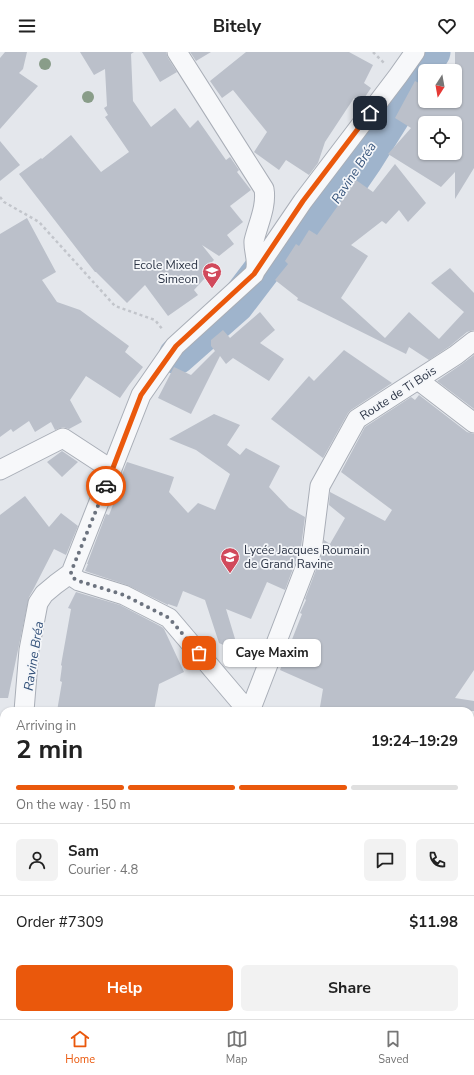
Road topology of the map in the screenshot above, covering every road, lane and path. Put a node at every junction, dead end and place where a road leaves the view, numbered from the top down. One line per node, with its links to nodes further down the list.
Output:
1 (178, 52): 4 (street)
2 (415, 52): 4 (street)
3 (0, 197): 6 (path)
4 (256, 270): 6 (street)
5 (474, 341): 7 (street, Route de Ti Bois)
6 (176, 346): 10 (street)
7 (418, 380): 8 (street); 14 (street, Route de Ti Bois)
8 (474, 423)
9 (0, 470): 10 (street)
10 (112, 470): 11 (street)
11 (71, 573): 12 (street); 13 (street)
12 (24, 707)
13 (246, 707)
14 (251, 707)

